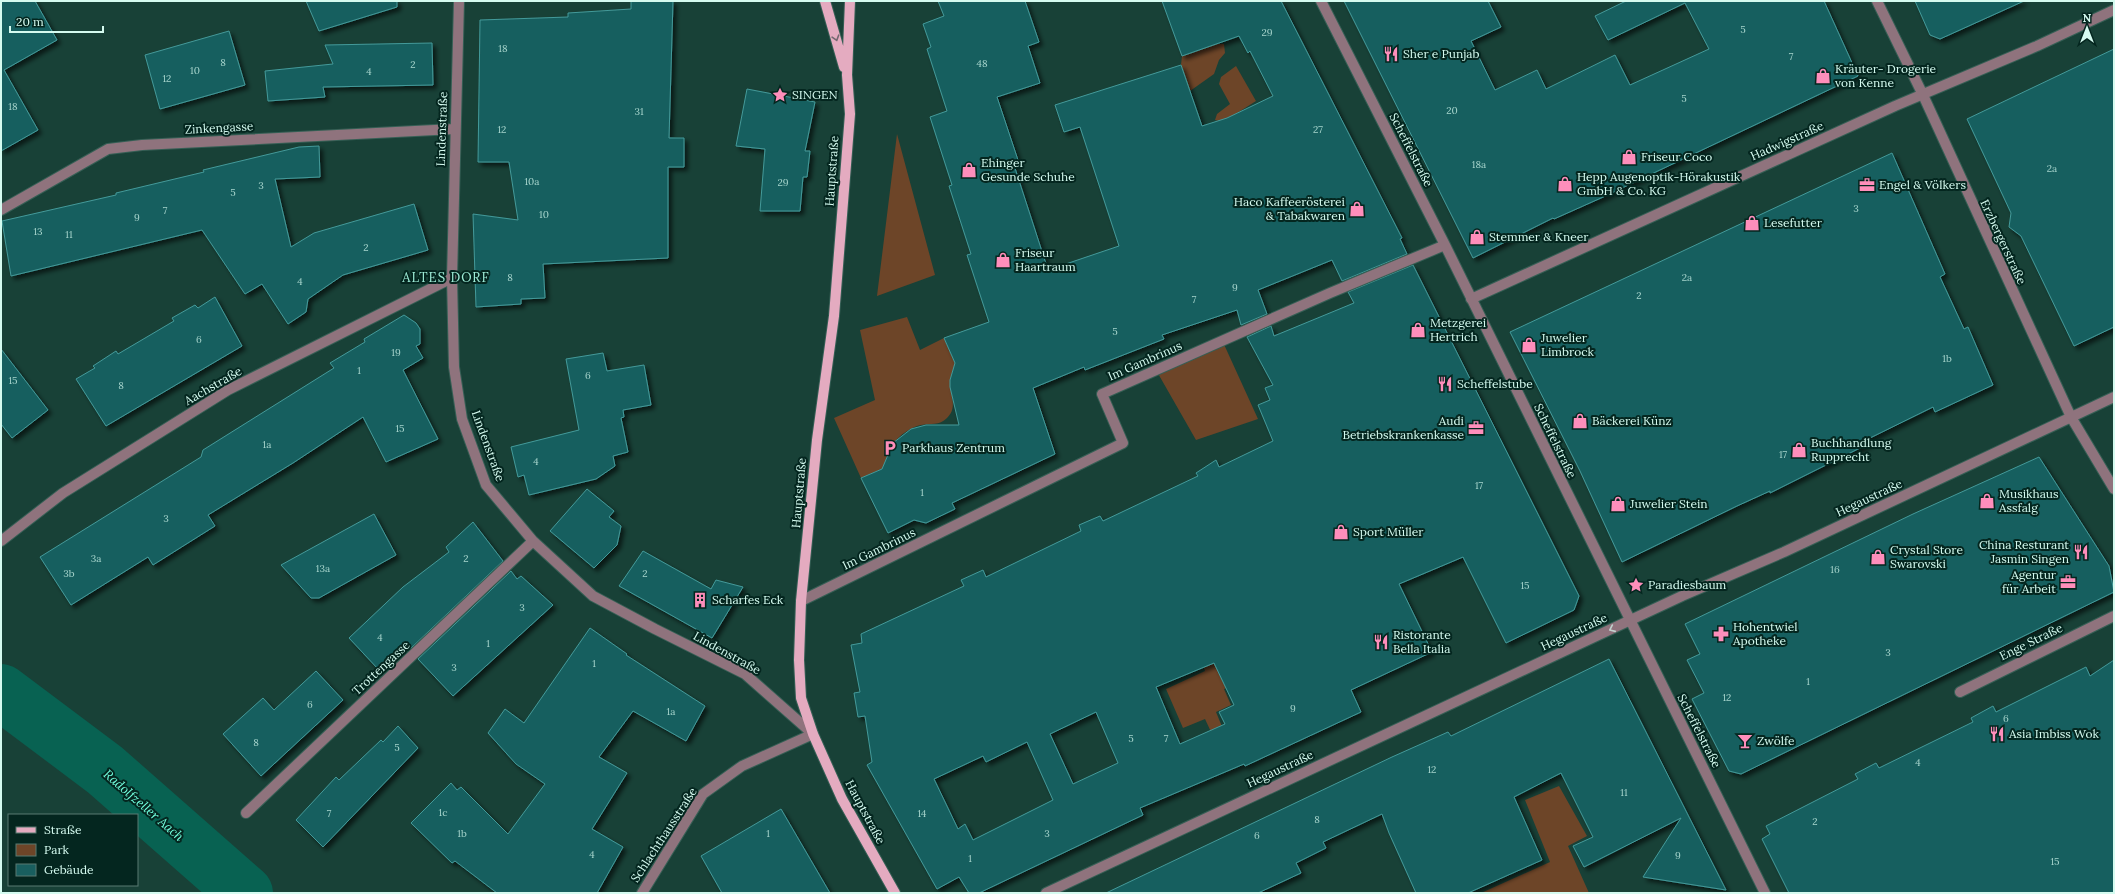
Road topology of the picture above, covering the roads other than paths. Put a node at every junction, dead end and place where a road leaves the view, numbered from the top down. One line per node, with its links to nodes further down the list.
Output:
1 (459, 1): 9 (street, Lindenstraße)
2 (825, 1): 7 (main road, Hauptstraße, one-way to 7)
3 (850, 1): 7 (main road, Hauptstraße)
4 (1321, 1): 11 (street, Scheffelstraße)
5 (1877, 1): 8 (street, Erzbergerstraße)
6 (2114, 10): 8 (street, Hadwigstraße)
7 (847, 75): 19 (main road, Hauptstraße)
8 (1923, 95): 13 (street, Hadwigstraße); 15 (street, Erzbergerstraße)
9 (454, 129): 10 (street, Zinkengasse); 12 (street, Lindenstraße)
10 (1, 210)
11 (1445, 245): 13 (street, Scheffelstraße); 19 (street, Im Gambrinus)
12 (452, 278): 17 (street, Aachstraße); 18 (street, Lindenstraße)
13 (1471, 299): 21 (street, Scheffelstraße)
14 (2114, 397): 15 (street, Hegaustraße)
15 (2071, 417): 16 (street, Erzbergerstraße); 21 (street, Hegaustraße)
16 (2114, 489)
17 (1, 541)
18 (533, 542): 23 (street, Lindenstraße); 24 (street, Trottengasse)
19 (801, 602): 23 (main road, Hauptstraße)
20 (2114, 616): 22 (street, Enge Straße)
21 (1630, 621): 27 (street, Hegaustraße, one-way to 27); 28 (street, Scheffelstraße)
22 (1960, 692)
23 (813, 734): 25 (street, Schlachthausstraße); 26 (main road, Hauptstraße)
24 (246, 813)
25 (642, 893)
26 (895, 893)
27 (1046, 893)
28 (1765, 893)

